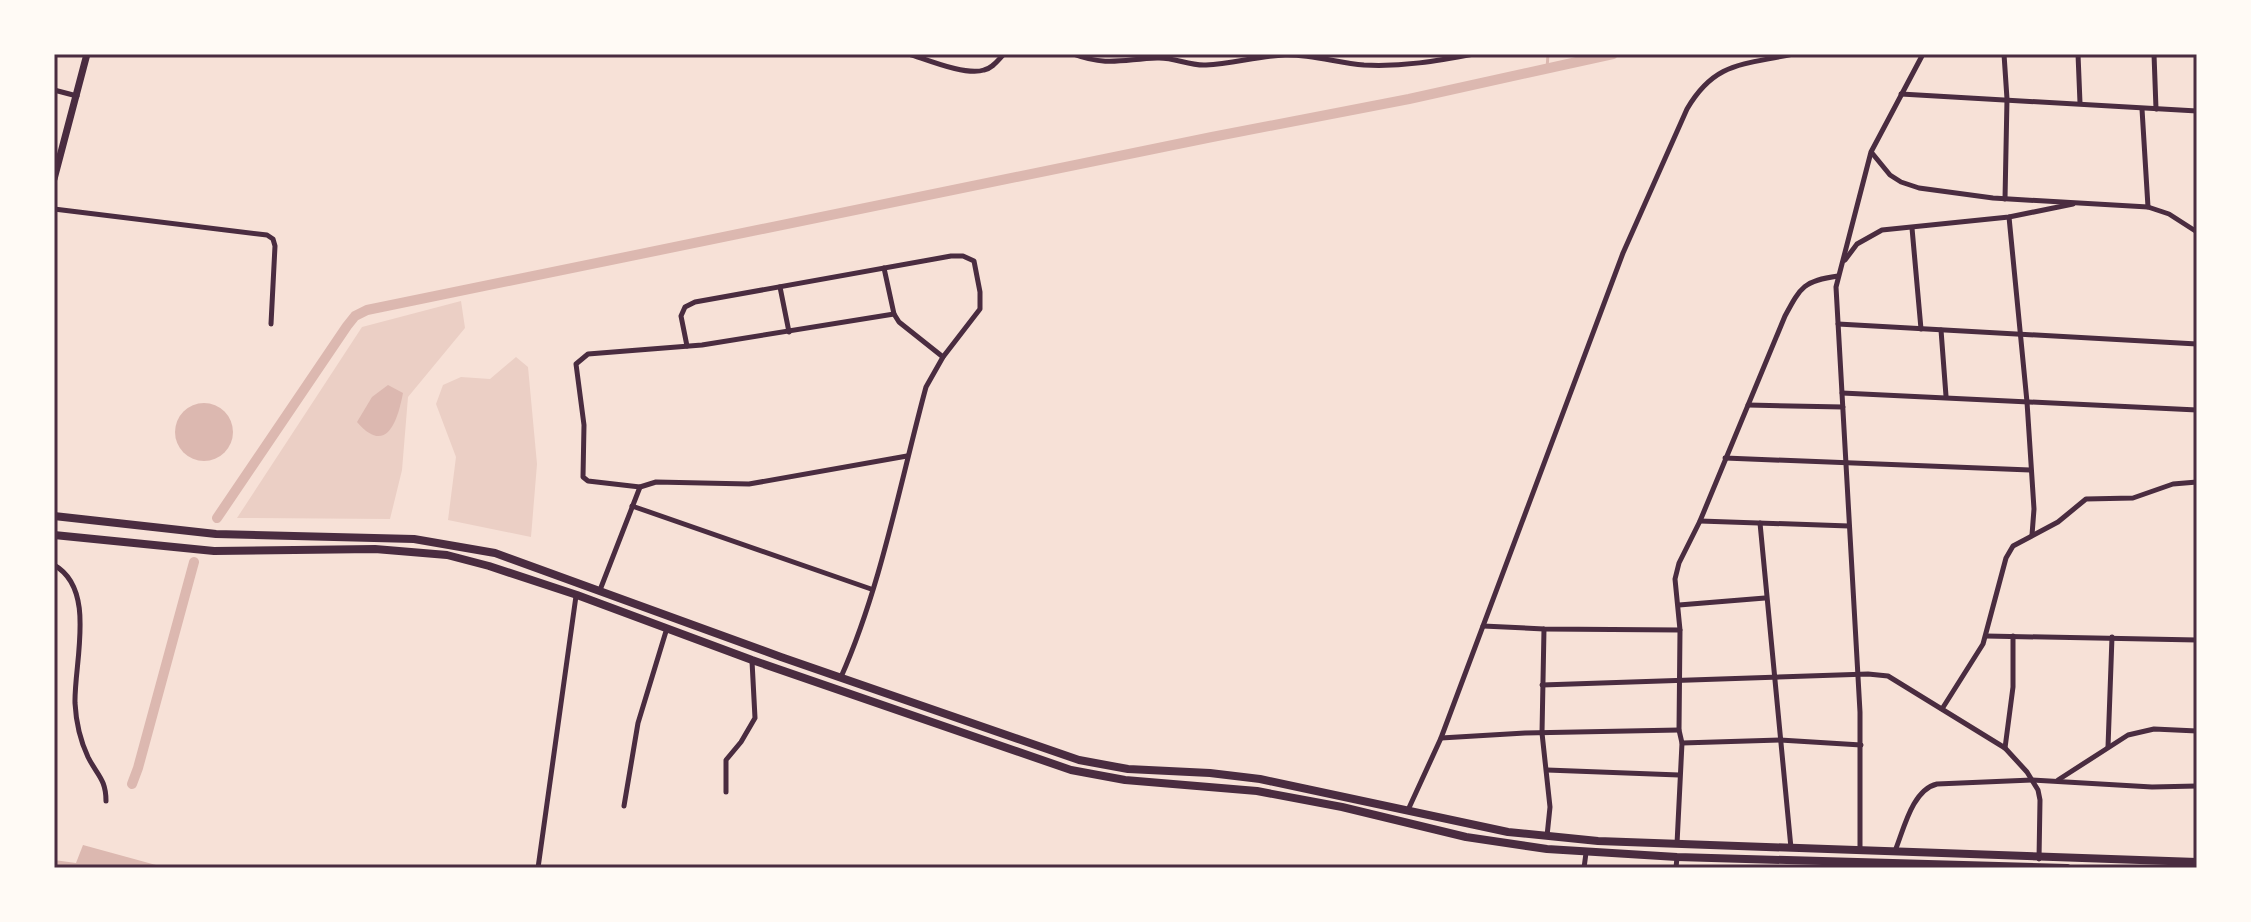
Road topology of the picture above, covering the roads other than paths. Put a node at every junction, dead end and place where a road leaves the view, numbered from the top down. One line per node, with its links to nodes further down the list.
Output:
1 (87, 54): 14 (street)
2 (909, 54): 3 (street)
3 (1004, 54)
4 (1073, 54): 11 (street)
5 (1474, 54): 11 (street)
6 (1793, 54): 67 (street)
7 (1923, 54): 13 (street)
8 (2004, 54): 15 (street)
9 (2078, 54): 16 (street)
10 (2154, 54): 18 (street)
11 (1161, 56)
12 (54, 90): 14 (street)
13 (1901, 94): 15 (street); 20 (street)
14 (78, 96): 21 (street)
15 (2007, 99): 16 (street); 22 (street)
16 (2080, 103): 17 (street)
17 (2142, 109): 18 (street); 24 (street)
18 (2156, 109): 19 (street)
19 (2197, 111)
20 (1871, 152): 22 (street); 30 (street)
21 (54, 179)
22 (2005, 199): 23 (street)
23 (2079, 203): 24 (street); 26 (street)
24 (2148, 207): 28 (street)
25 (54, 209): 33 (street)
26 (2009, 217): 27 (street); 38 (street)
27 (1912, 228): 30 (street); 35 (street)
28 (2197, 232)
29 (884, 268): 31 (street); 32 (street); 41 (street)
30 (1838, 274): 34 (street); 45 (street)
31 (780, 287): 37 (street); 40 (street)
32 (894, 314): 37 (street); 41 (street)
33 (271, 324)
34 (1838, 324): 35 (street); 42 (street)
35 (1921, 329): 36 (street)
36 (1941, 330): 38 (street); 43 (street)
37 (789, 332): 40 (street)
38 (2020, 333): 39 (street); 44 (street)
39 (2197, 344)
40 (687, 346): 53 (street)
41 (943, 357): 48 (street)
42 (1842, 393): 43 (street); 46 (street)
43 (1946, 396): 44 (street)
44 (2027, 402): 47 (street); 51 (street)
45 (1748, 405): 46 (street); 49 (street)
46 (1843, 407): 50 (street)
47 (2197, 410)
48 (907, 456): 53 (street); 62 (street)
49 (1725, 458): 50 (street); 56 (street)
50 (1846, 463): 51 (street); 58 (street)
51 (2030, 470): 60 (street)
52 (2197, 482): 60 (street)
53 (640, 487): 54 (street)
54 (632, 506): 62 (street); 63 (street)
55 (54, 516): 63 (main road)
56 (1700, 521): 57 (street); 66 (street)
57 (1760, 523): 58 (street); 65 (street)
58 (1849, 526): 76 (street)
59 (54, 535): 64 (main road)
60 (2032, 536): 71 (street)
61 (54, 565): 97 (street)
62 (871, 589): 77 (street)
63 (599, 591): 77 (main road)
64 (577, 595): 68 (main road); 112 (street)
65 (1765, 598): 66 (street); 78 (street)
66 (1679, 605): 70 (street)
67 (1483, 626): 69 (street); 85 (street)
68 (667, 628): 75 (main road); 98 (street)
69 (1544, 629): 70 (street); 80 (street)
70 (1680, 630): 79 (street)
71 (1986, 636): 72 (street); 81 (street)
72 (2013, 636): 73 (street); 90 (street)
73 (2112, 637): 74 (street); 89 (street)
74 (2197, 640)
75 (752, 660): 96 (street); 105 (main road)
76 (1858, 676): 78 (street); 81 (street); 88 (street)
77 (840, 678): 99 (main road)
78 (1774, 679): 79 (street); 86 (street)
79 (1681, 680): 80 (street); 82 (street)
80 (1542, 685): 84 (street)
81 (1942, 709): 90 (street)
82 (1679, 730): 84 (street); 87 (street)
83 (2197, 731): 89 (street)
84 (1542, 733): 85 (street); 91 (street)
85 (1441, 738): 99 (street)
86 (1780, 740): 87 (street); 88 (street); 102 (street)
87 (1682, 743): 92 (street)
88 (1861, 745): 103 (street)
89 (2108, 747): 94 (street)
90 (2005, 748): 93 (street)
91 (1547, 770): 92 (street); 100 (street)
92 (1679, 775): 101 (street)
93 (2032, 780): 94 (street); 104 (street); 106 (street)
94 (2057, 781): 95 (street)
95 (2197, 786)
96 (726, 792)
97 (106, 801)
98 (624, 806)
99 (1408, 811): 100 (main road)
100 (1547, 837): 101 (main road)
101 (1677, 845): 102 (main road)
102 (1791, 848): 103 (main road)
103 (1860, 850): 104 (main road)
104 (1895, 851): 106 (main road)
105 (1586, 853): 107 (main road); 113 (street)
106 (2039, 856): 108 (main road); 111 (street)
107 (1677, 857): 109 (main road); 114 (street)
108 (2197, 862)
109 (1824, 865): 110 (main road)
110 (1979, 867): 111 (main road)
111 (2039, 867): 115 (main road)
112 (538, 868)
113 (1584, 868)
114 (1676, 868)
115 (2067, 868)

